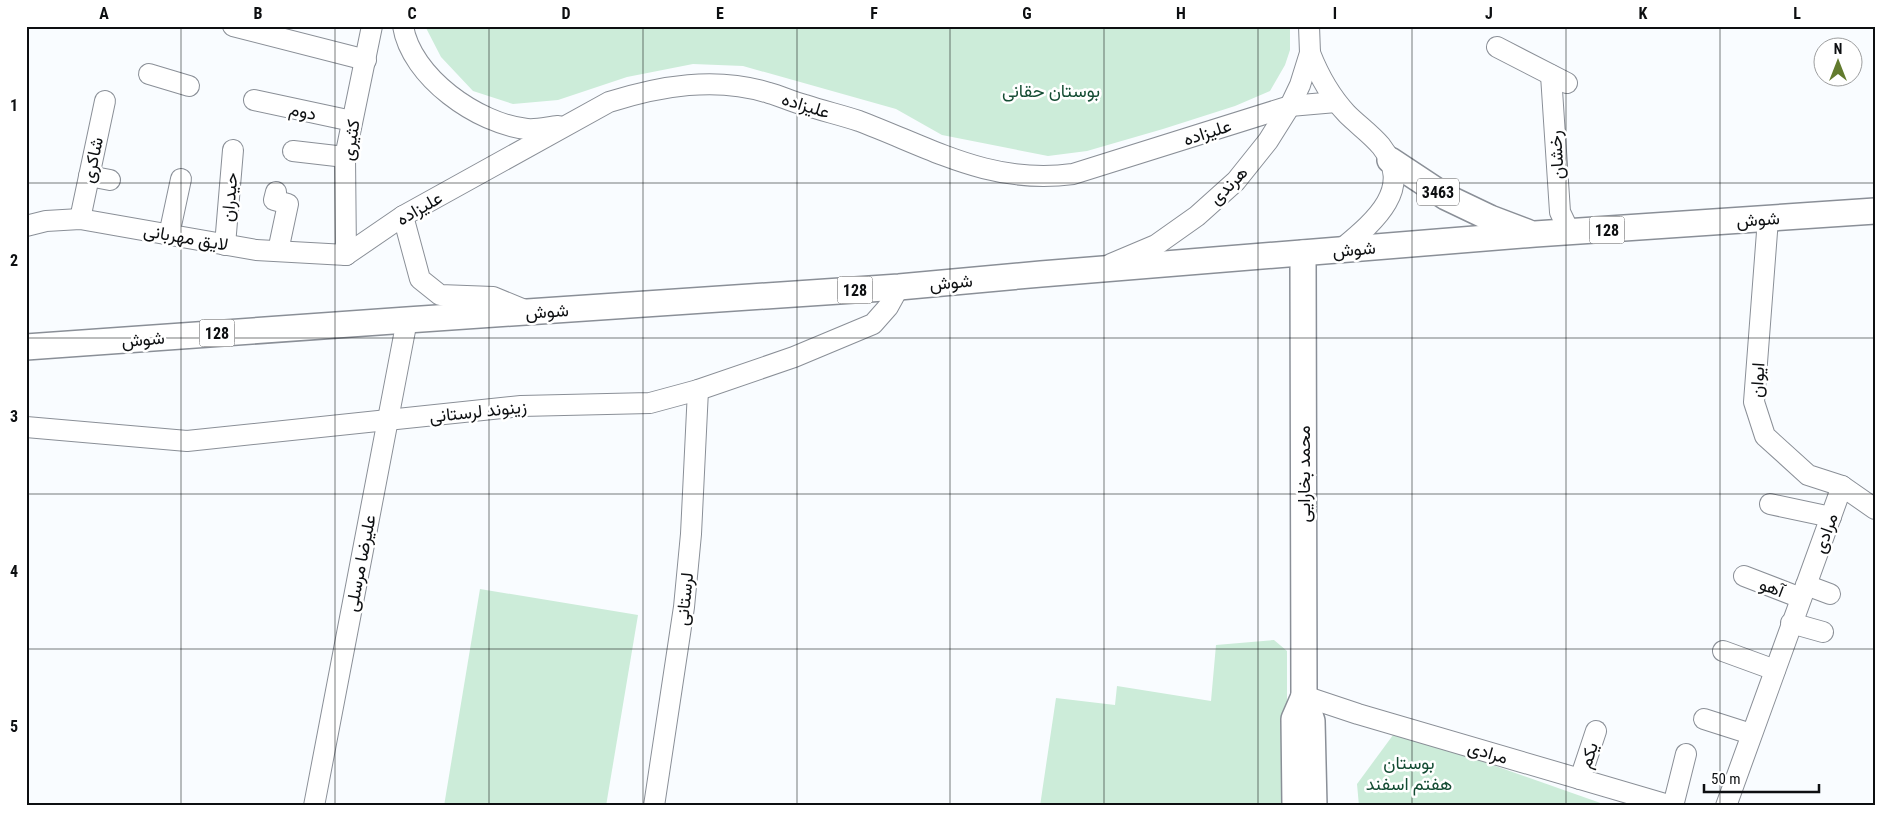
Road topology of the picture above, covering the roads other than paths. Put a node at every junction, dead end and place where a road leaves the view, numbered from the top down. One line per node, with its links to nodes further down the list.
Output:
1 (233, 26): 7 (street)
2 (372, 26): 7 (street, کثیری)
3 (403, 26): 15 (street)
4 (1308, 26): 6 (street, هرندی / 3463)
5 (1497, 47): 29 (street, رخشان)
6 (1310, 53): 12 (street, هرندی / 3463); 13 (street, هرندی / 3463)
7 (366, 60): 14 (street, کثیری)
8 (149, 74): 9 (street)
9 (189, 86)
10 (254, 100): 14 (street, دوم)
11 (105, 101): 20 (street, شاکری)
12 (1336, 102): 13 (street, علیزاده); 19 (street, هرندی / 3463)
13 (1290, 106): 15 (street, علیزاده); 37 (street, هرندی / 3463)
14 (352, 121): 18 (street, کثیری)
15 (565, 126): 25 (street, علیزاده)
16 (233, 150): 32 (street, حیدران)
17 (292, 150): 18 (street)
18 (345, 158): 36 (street, کثیری)
19 (1390, 160): 30 (main road, 3463); 34 (street, 3463)
20 (89, 176): 22 (street); 27 (street, شاکری)
21 (181, 179): 31 (street)
22 (110, 180)
23 (276, 192): 33 (street)
24 (1875, 211): 26 (main road, شوش / 128)
25 (403, 216): 36 (street, علیزاده); 39 (street)
26 (1768, 218): 29 (main road, شوش / 128); 45 (street, ایوان)
27 (80, 219): 28 (street, لایق مهربانی); 31 (street, لایق مهربانی)
28 (26, 226)
29 (1570, 233): 30 (main road, شوش / 128)
30 (1535, 234): 34 (main road, شوش / 128)
31 (169, 235): 32 (street, لایق مهربانی)
32 (225, 245): 33 (street, لایق مهربانی)
33 (278, 251): 36 (street, لایق مهربانی)
34 (1339, 251): 35 (main road, شوش / 128)
35 (1303, 253): 37 (main road, شوش / 128); 56 (main road, محمد بخارایی)
36 (346, 255)
37 (1097, 270): 38 (main road, شوش / 128)
38 (898, 287): 39 (main road, شوش / 128); 42 (street, زینوند لرستانی)
39 (529, 312): 40 (main road, شوش / 128)
40 (407, 320): 41 (main road, شوش / 128); 43 (street, علیرضا مرسلی)
41 (26, 348)
42 (698, 390): 43 (street, زینوند لرستانی); 63 (street, لرستانی)
43 (388, 421): 44 (street, زینوند لرستانی); 62 (street, علیرضا مرسلی)
44 (26, 427)
45 (1842, 486): 47 (street, ایوان); 48 (street, مرادی)
46 (1770, 504): 48 (street)
47 (1875, 509)
48 (1831, 517): 50 (street, مرادی)
49 (1744, 576): 50 (street, آهو)
50 (1804, 592): 51 (street, آهو); 52 (street, مرادی)
51 (1830, 594)
52 (1791, 623): 53 (street); 55 (street, مرادی)
53 (1823, 632)
54 (1723, 651): 55 (street)
55 (1775, 670): 59 (street, مرادی)
56 (1304, 696): 61 (street, مرادی); 64 (main road, محمد بخارایی); 65 (main road, محمد بخارایی)
57 (1704, 718): 59 (street)
58 (1596, 731): 61 (street, یکم)
59 (1751, 734): 67 (street, مرادی)
60 (1686, 754): 66 (street)
61 (1580, 779): 66 (street, مرادی)
62 (314, 806)
63 (654, 806)
64 (1295, 806)
65 (1314, 806)
66 (1673, 806)
67 (1726, 806)

